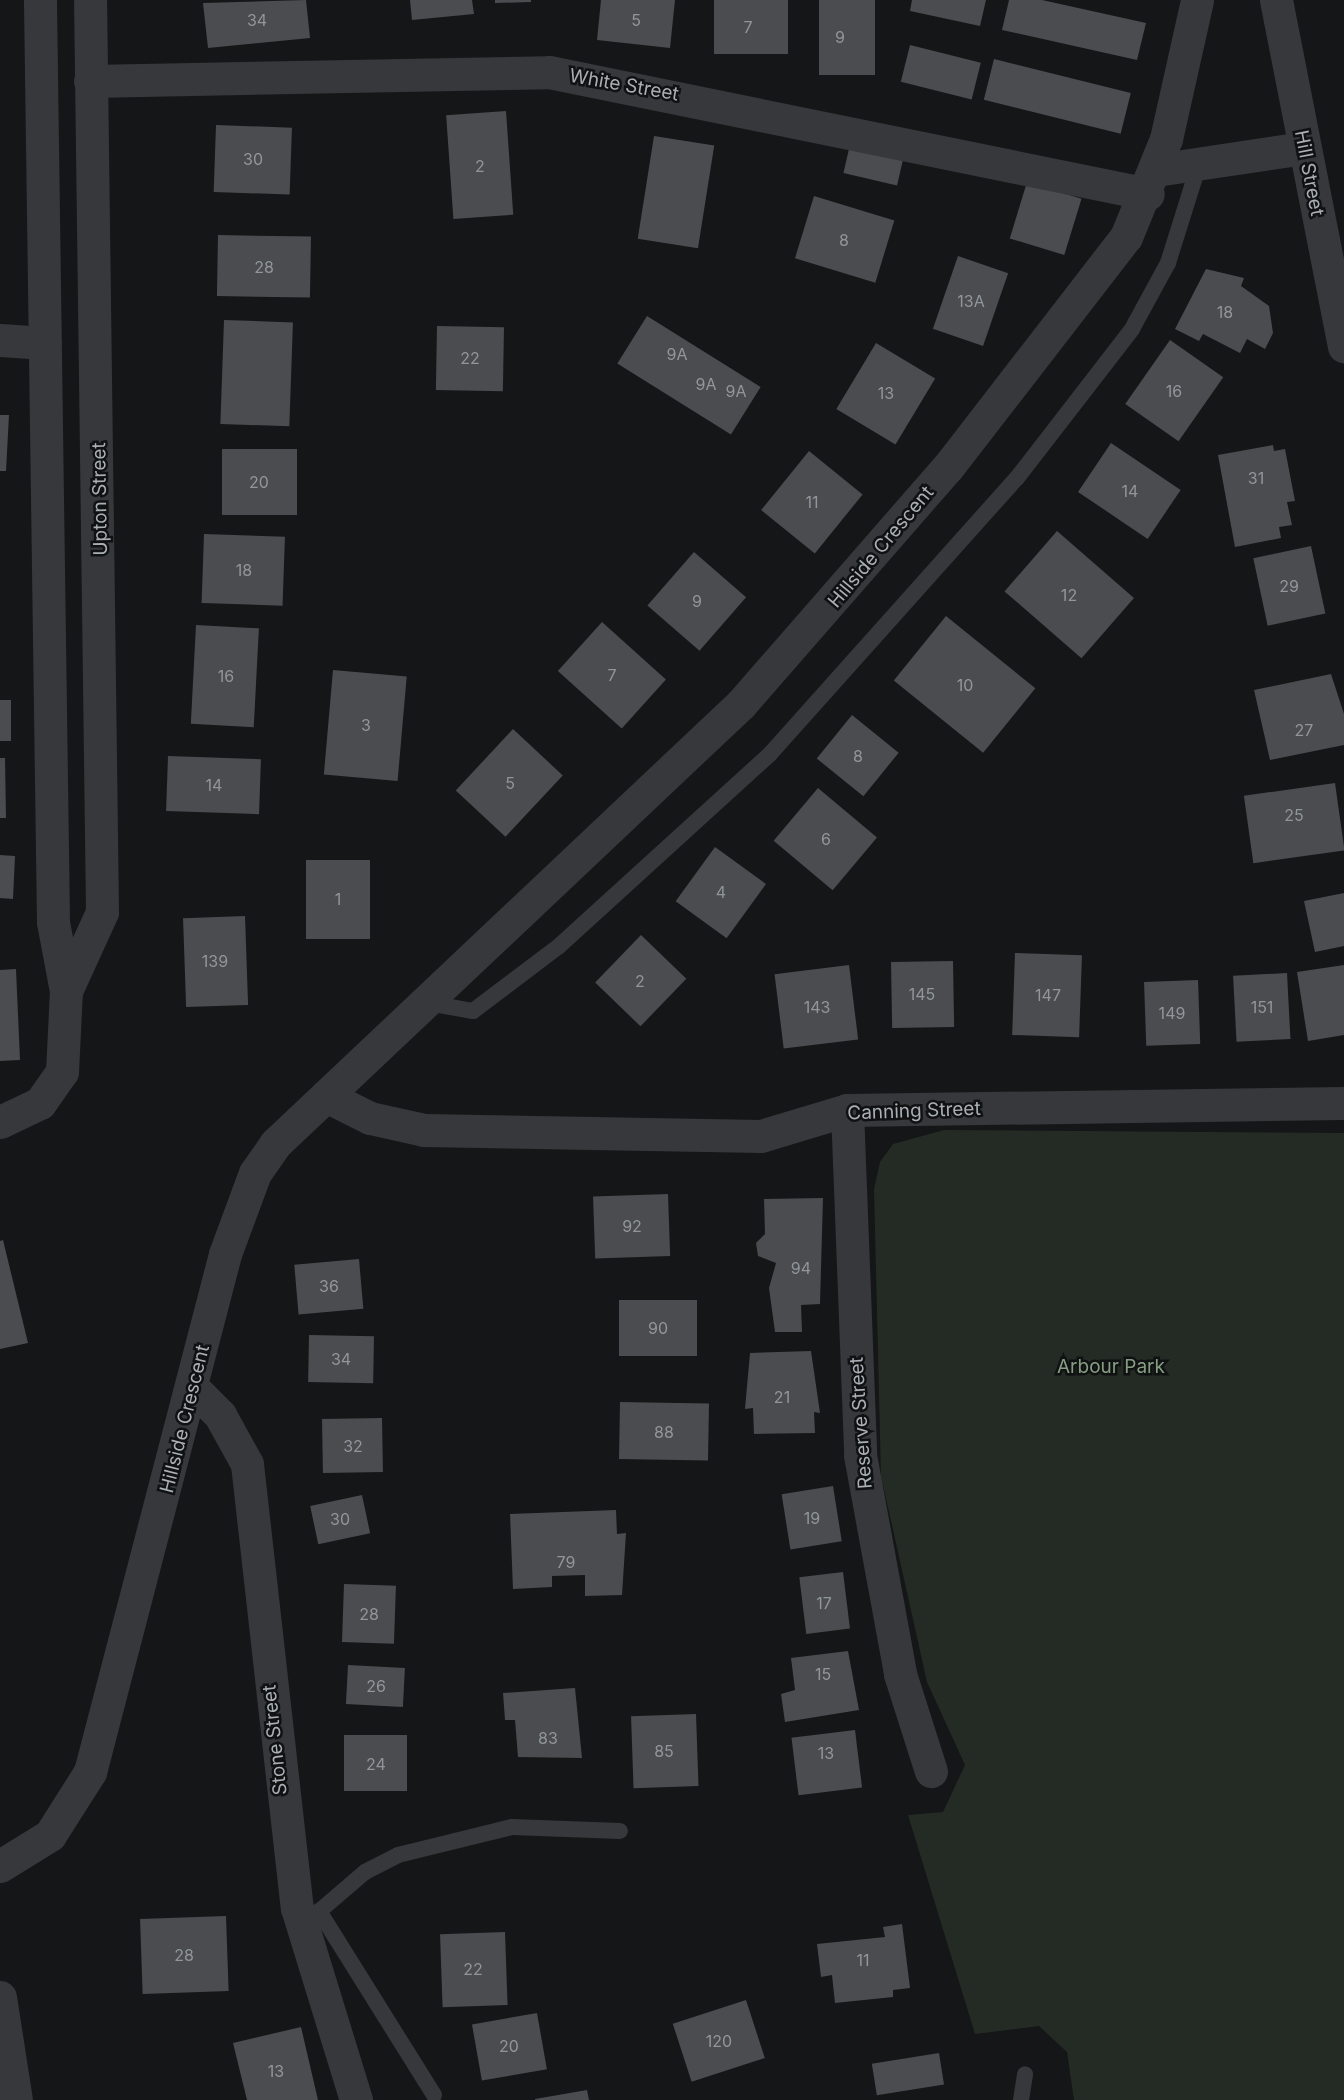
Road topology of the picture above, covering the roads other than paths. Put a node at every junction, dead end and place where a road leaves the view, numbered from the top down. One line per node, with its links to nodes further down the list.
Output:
1 (1194, 0): 8 (street, Hillside Crescent)
2 (1276, 0): 6 (street, Hill Street)
3 (40, 10): 4 (street); 10 (street, Upton Street)
4 (90, 11): 5 (street, Upton Street)
5 (90, 80): 8 (street, White Street); 12 (street, Upton Street)
6 (1304, 148): 7 (street, White Street); 11 (street, Hill Street)
7 (1199, 164): 8 (street, White Street); 13 (lane)
8 (1152, 182): 13 (street, Hillside Crescent)
9 (0, 340): 10 (street)
10 (45, 343): 12 (street, Upton Street)
11 (1344, 346)
12 (66, 991): 17 (street, Upton Street)
13 (428, 1003): 14 (street, Hillside Crescent)
14 (326, 1096): 16 (street, Canning Street); 18 (street, Hillside Crescent)
15 (1344, 1104): 16 (street, Canning Street)
16 (847, 1110): 19 (street, Reserve Street)
17 (2, 1121)
18 (194, 1389): 21 (street, Hillside Crescent); 22 (street, Stone Street)
19 (931, 1771)
20 (620, 1831): 22 (lane)
21 (0, 1866)
22 (311, 1918): 25 (lane); 27 (street, Stone Street)
23 (0, 1997): 26 (street)
24 (1025, 2074): 28 (lane)
25 (434, 2095)
26 (16, 2100)
27 (356, 2100)
28 (1021, 2100)

